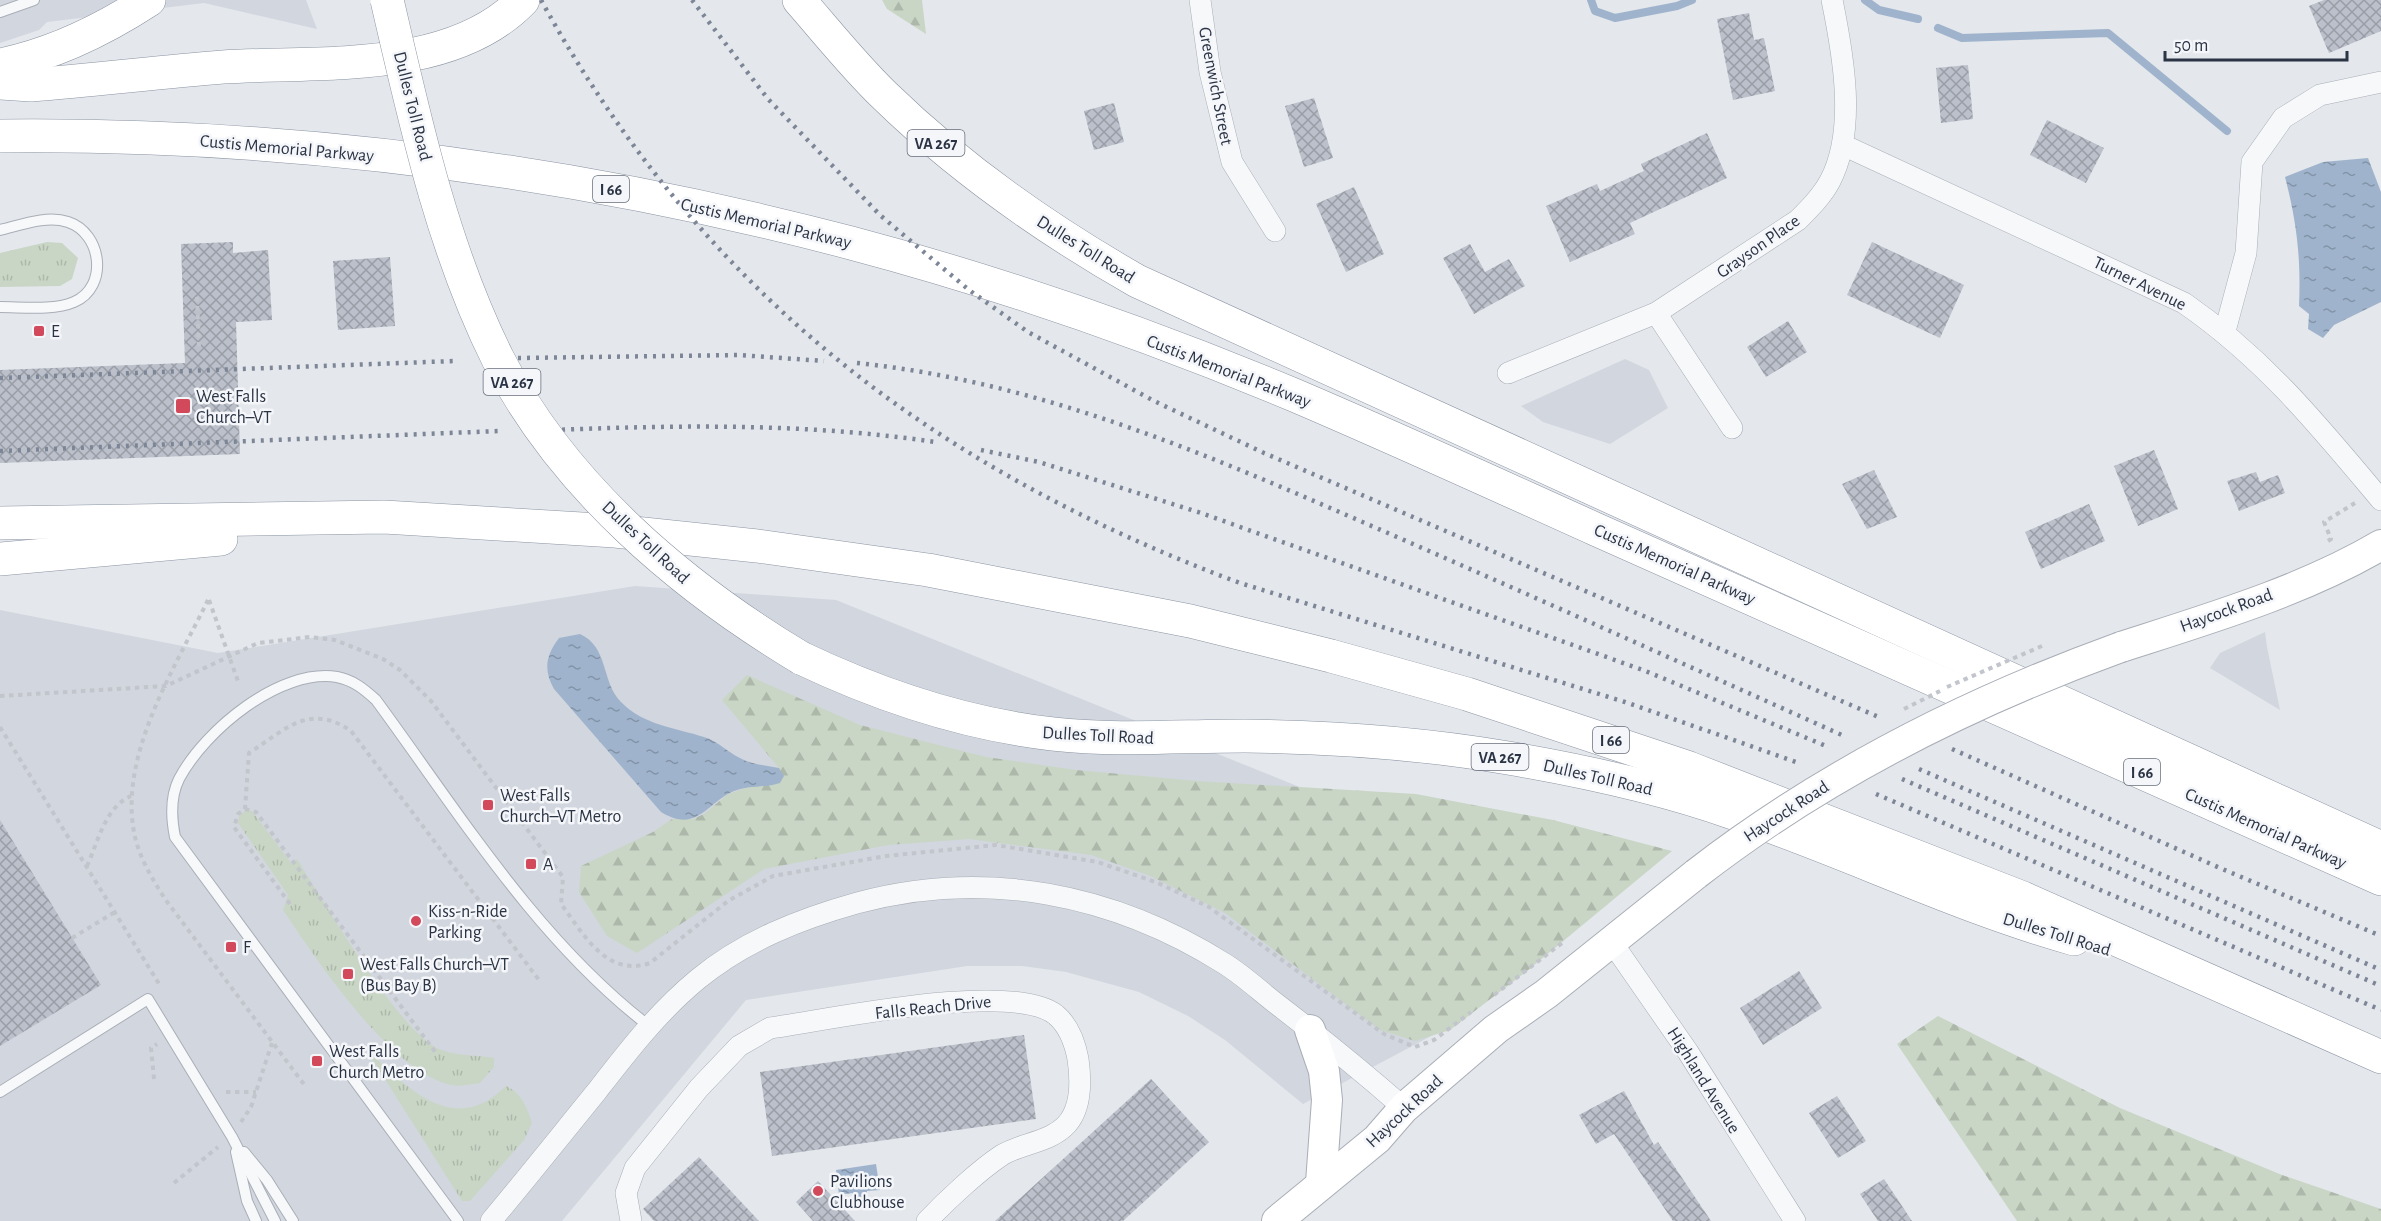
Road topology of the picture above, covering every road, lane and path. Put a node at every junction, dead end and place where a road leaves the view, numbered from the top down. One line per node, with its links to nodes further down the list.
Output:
1 (34, 0): 8 (lane)
2 (149, 0): 9 (highway)
3 (387, 0): 45 (highway, Dulles Toll Road / VA 267, bridge)
4 (523, 0): 11 (highway)
5 (799, 0): 36 (highway, Dulles Toll Road / VA 267)
6 (1200, 0): 15 (street, Greenwich Street)
7 (1832, 0): 13 (street, Grayson Place)
8 (0, 12)
9 (0, 65)
10 (2381, 82): 19 (street)
11 (0, 83)
12 (0, 136): 39 (highway, Custis Memorial Parkway / I 66)
13 (1843, 145): 18 (street, Grayson Place); 19 (street, Turner Avenue)
14 (0, 230): 17 (lane)
15 (1275, 231)
16 (197, 297): 20 (path)
17 (0, 307)
18 (1656, 313): 21 (street, Grayson Place); 22 (street)
19 (2225, 331): 23 (street, Turner Avenue)
20 (199, 348)
21 (1508, 373)
22 (1732, 428)
23 (2377, 496): 26 (path)
24 (0, 523): 25 (highway, I 66)
25 (615, 531): 28 (highway); 45 (highway, I 66)
26 (2321, 543)
27 (2381, 544): 43 (main road, Haycock Road, bridge)
28 (0, 559)
29 (229, 655): 30 (path); 31 (path); 31 (path); 38 (path)
30 (239, 684)
31 (166, 686): 32 (path); 34 (path)
32 (0, 696)
33 (0, 726): 37 (path)
34 (131, 796): 37 (path); 52 (path)
35 (245, 809): 40 (path); 46 (path); 54 (path)
36 (2381, 848)
37 (87, 866): 41 (path)
38 (774, 876)
39 (2381, 879)
40 (290, 904)
41 (115, 912): 42 (path); 47 (path)
42 (72, 938)
43 (1611, 940): 62 (main road, Haycock Road); 77 (street, Highland Avenue)
44 (1565, 941): 48 (path)
45 (2179, 969): 55 (highway, I 66)
46 (539, 980)
47 (162, 988)
48 (1490, 997)
49 (1472, 1011): 53 (path)
50 (649, 1026): 51 (street); 72 (lane); 73 (street)
51 (1310, 1030): 62 (street); 68 (main road)
52 (272, 1042): 57 (path); 60 (path)
53 (1415, 1047)
54 (436, 1053)
55 (2381, 1057)
56 (221, 1083): 59 (path)
57 (306, 1087)
58 (0, 1092): 66 (lane)
59 (226, 1092): 60 (path); 61 (path)
60 (256, 1092): 64 (path)
61 (232, 1101)
62 (1404, 1108): 68 (main road, Haycock Road)
63 (237, 1110): 64 (path)
64 (243, 1118): 65 (path); 66 (path)
65 (249, 1128)
66 (232, 1137): 67 (path); 69 (lane); 70 (lane); 71 (lane)
67 (174, 1183)
68 (1321, 1183): 76 (main road, Haycock Road)
69 (256, 1221)
70 (274, 1221)
71 (293, 1221)
72 (458, 1221)
73 (491, 1221)
74 (631, 1221): 75 (street, Falls Reach Drive)
75 (927, 1221)
76 (1277, 1221)
77 (1795, 1221)

